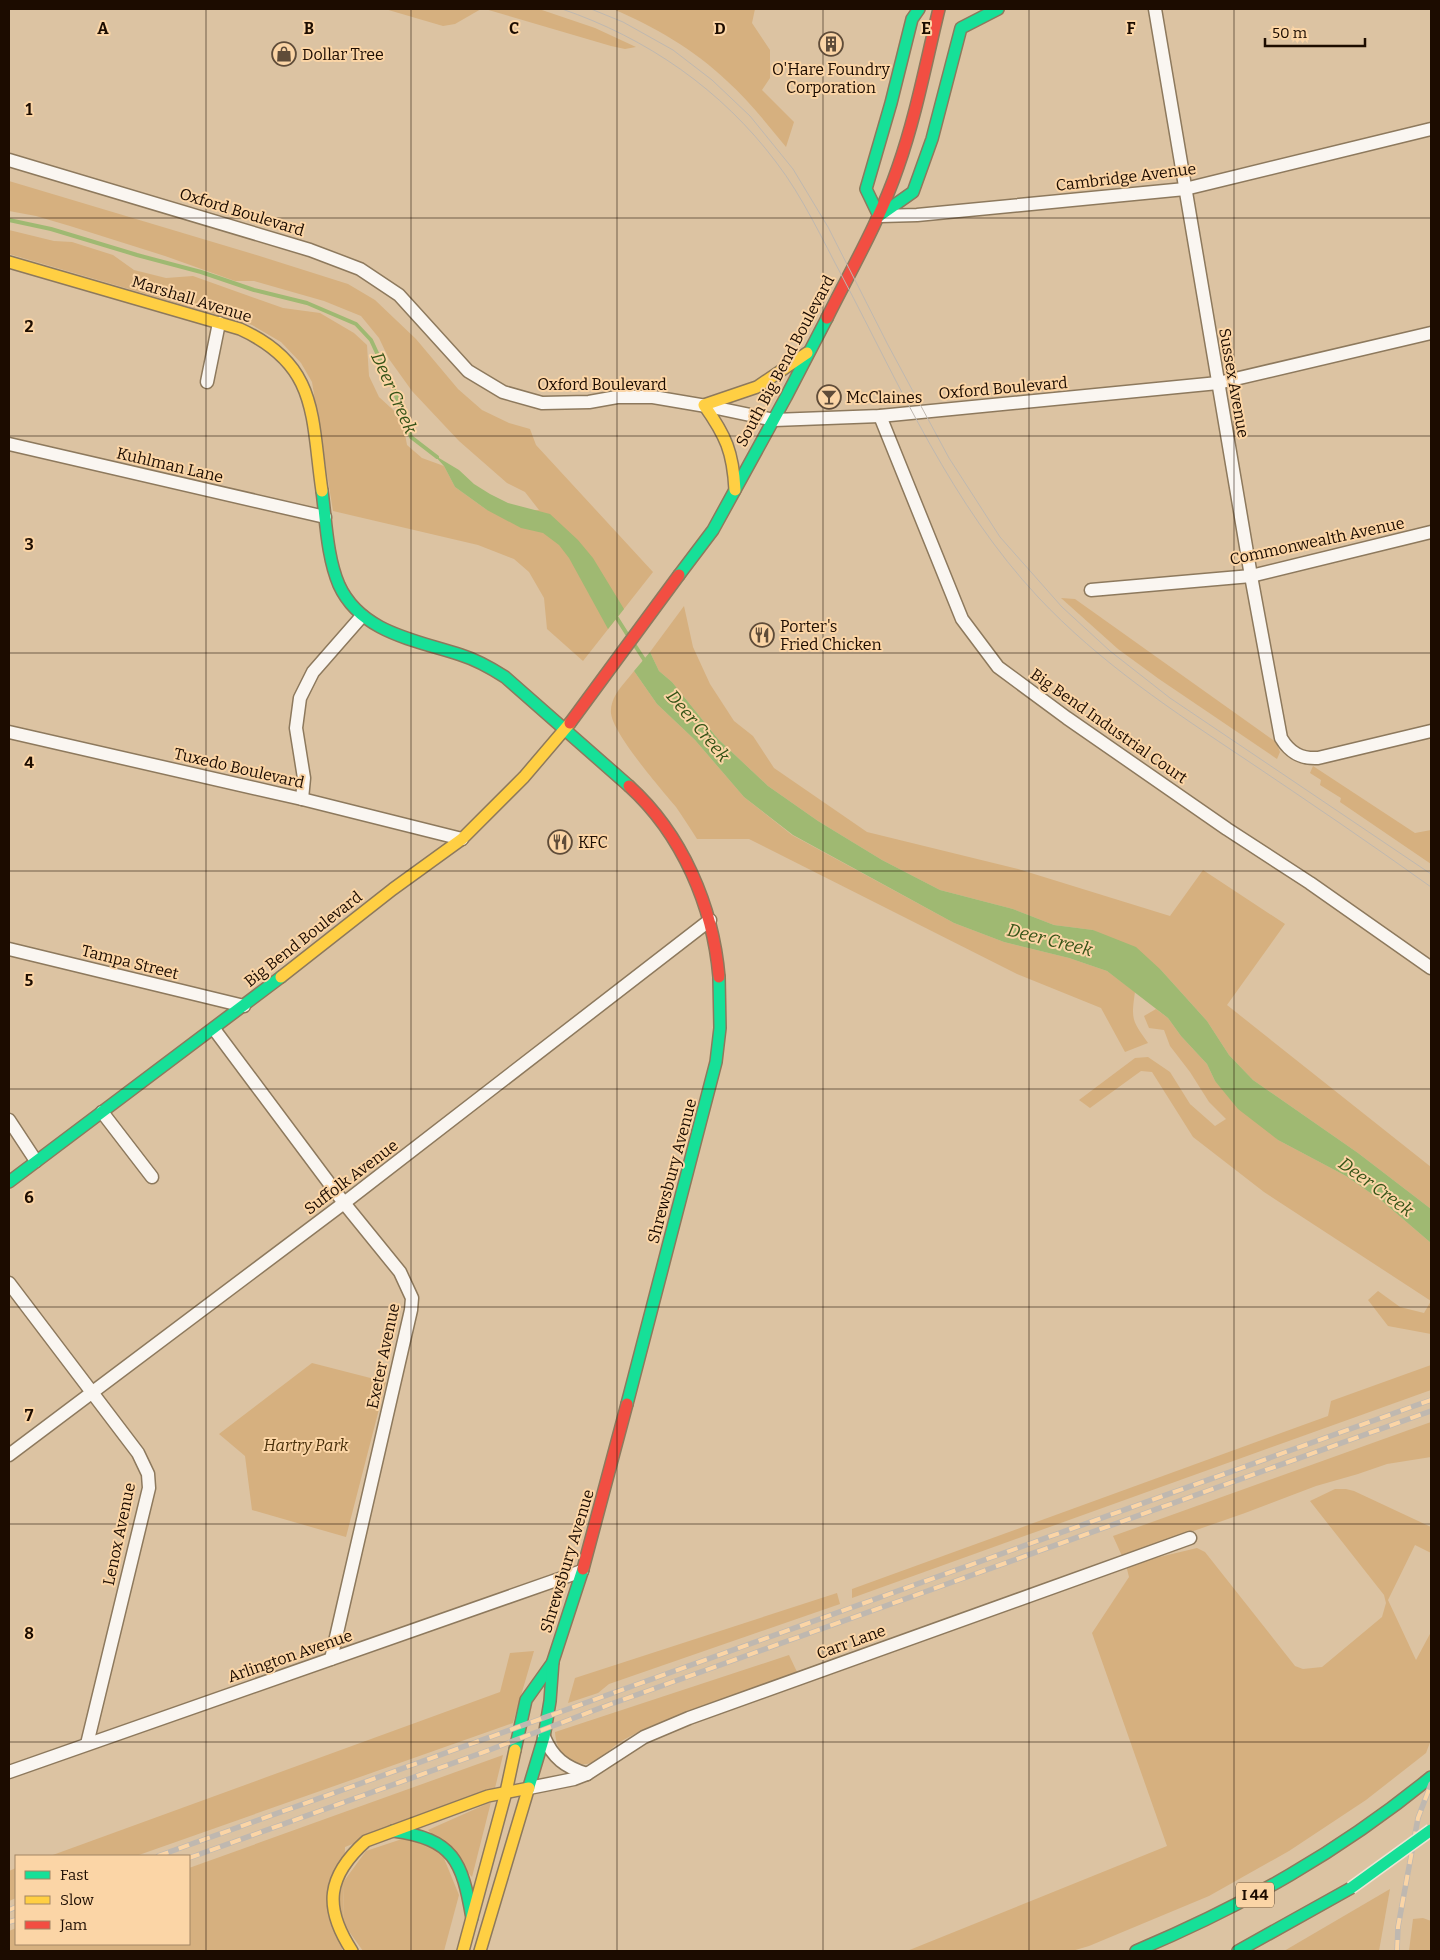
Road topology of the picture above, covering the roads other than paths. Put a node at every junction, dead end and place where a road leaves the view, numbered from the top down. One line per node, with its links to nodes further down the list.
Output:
1 (919, 9): 8 (main road)
2 (939, 9): 8 (main road, South Big Bend Boulevard)
3 (998, 9): 8 (main road)
4 (1155, 9): 7 (street, Sussex Avenue)
5 (1431, 129): 7 (street, Cambridge Avenue)
6 (9, 160): 15 (street, Oxford Boulevard)
7 (1185, 189): 8 (street, Cambridge Avenue); 14 (street, Sussex Avenue)
8 (879, 216): 12 (main road, South Big Bend Boulevard)
9 (9, 262): 10 (main road, Marshall Avenue)
10 (219, 323): 13 (street); 20 (main road, Marshall Avenue)
11 (1431, 333): 14 (street, Oxford Boulevard)
12 (810, 351): 15 (main road); 17 (main road, South Big Bend Boulevard)
13 (207, 382)
14 (1218, 383): 16 (street, Oxford Boulevard); 22 (street, Sussex Avenue)
15 (704, 405): 17 (street, Oxford Boulevard); 19 (main road)
16 (880, 416): 17 (street, Oxford Boulevard); 33 (street, Big Bend Industrial Court)
17 (774, 420): 19 (main road, South Big Bend Boulevard)
18 (9, 444): 20 (street, Kuhlman Lane)
19 (735, 491): 25 (main road, South Big Bend Boulevard)
20 (325, 517): 24 (main road, Marshall Avenue)
21 (1431, 532): 22 (street, Commonwealth Avenue)
22 (1250, 576): 23 (street, Commonwealth Avenue); 27 (street, Sussex Avenue)
23 (1090, 590)
24 (362, 616): 26 (main road, Shrewsbury Avenue); 29 (street)
25 (591, 695): 26 (main road, Big Bend Boulevard)
26 (564, 730): 30 (main road, Big Bend Boulevard); 31 (main road, Shrewsbury Avenue)
27 (1431, 731)
28 (9, 732): 29 (street, Tuxedo Boulevard)
29 (302, 799): 30 (street, Tuxedo Boulevard)
30 (462, 839): 34 (main road, Big Bend Boulevard)
31 (710, 920): 41 (street, Suffolk Avenue); 46 (main road, Shrewsbury Avenue)
32 (9, 949): 34 (street, Tampa Street)
33 (1431, 968)
34 (244, 1006): 35 (main road, Big Bend Boulevard)
35 (214, 1029): 36 (main road, Big Bend Boulevard); 41 (street, Exeter Avenue)
36 (102, 1112): 38 (main road, Big Bend Boulevard); 39 (street)
37 (9, 1120): 38 (street)
38 (36, 1161): 40 (main road, Big Bend Boulevard)
39 (152, 1177)
40 (9, 1182)
41 (344, 1203): 43 (street, Suffolk Avenue); 47 (street, Exeter Avenue)
42 (9, 1283): 43 (street, Lenox Avenue)
43 (93, 1392): 44 (street, Suffolk Avenue); 50 (street, Lenox Avenue)
44 (9, 1456)
45 (1190, 1538): 52 (street, Carr Lane)
46 (582, 1571): 47 (street, Arlington Avenue); 48 (main road, Shrewsbury Avenue)
47 (331, 1659): 50 (street, Arlington Avenue)
48 (554, 1661): 49 (main road, Shrewsbury Avenue); 55 (main road, Shrewsbury Avenue)
49 (544, 1737): 52 (street); 54 (main road, Shrewsbury Avenue)
50 (87, 1744): 51 (street, Arlington Avenue)
51 (9, 1772)
52 (586, 1774): 54 (street, Carr Lane)
53 (1431, 1777): 62 (main road, I 44)
54 (529, 1788): 55 (main road); 61 (main road, Shrewsbury Avenue)
55 (506, 1792): 57 (main road); 58 (main road, Shrewsbury Avenue)
56 (1431, 1830): 63 (main road, I 44, bridge)
57 (392, 1831): 58 (main road); 59 (main road)
58 (472, 1918): 60 (main road, Shrewsbury Avenue)
59 (352, 1951)
60 (462, 1951)
61 (480, 1951)
62 (1136, 1951)
63 (1238, 1951)

